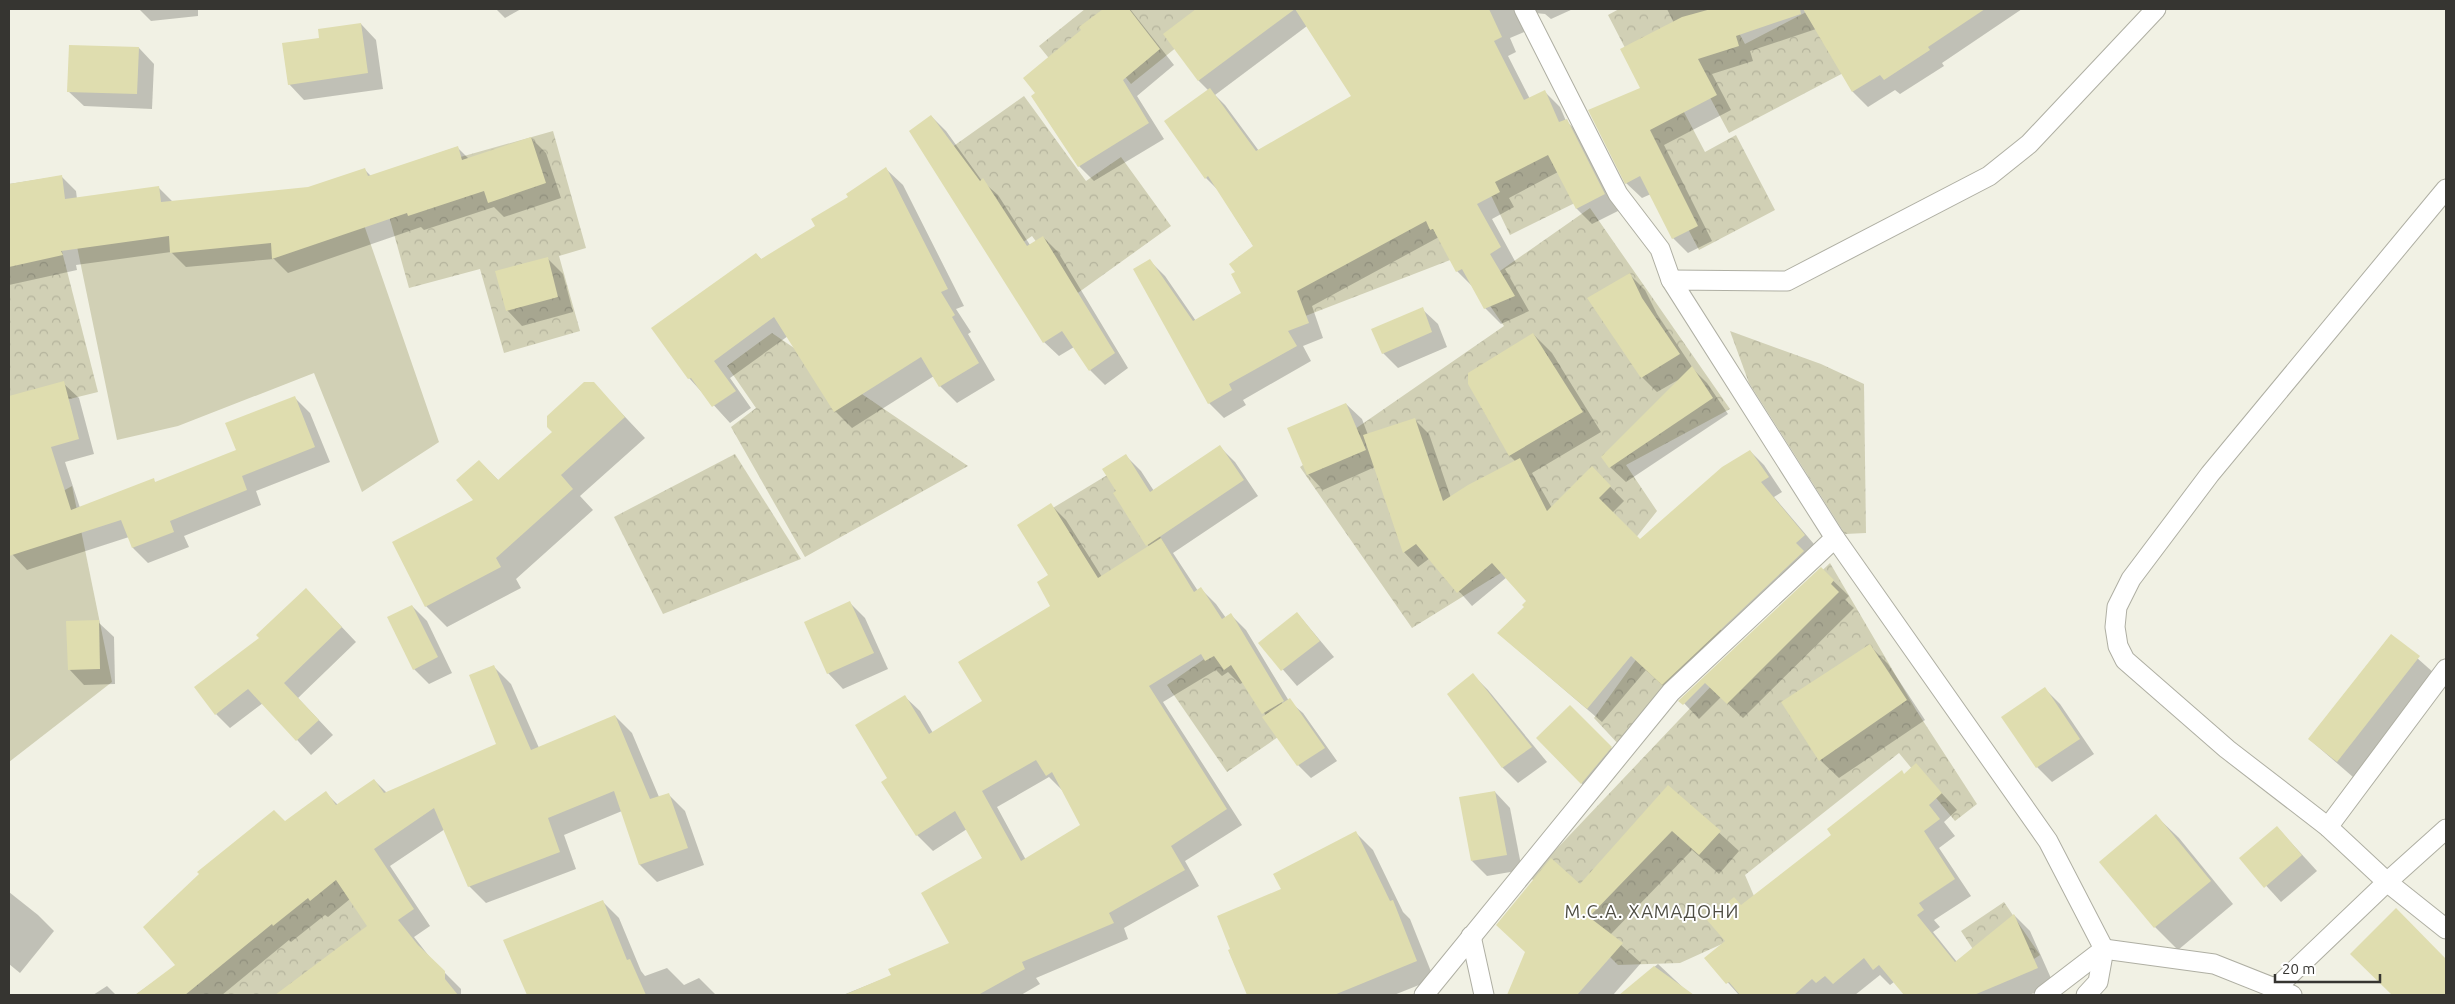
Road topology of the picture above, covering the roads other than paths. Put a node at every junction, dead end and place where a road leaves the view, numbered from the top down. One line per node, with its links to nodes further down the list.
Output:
1 (1524, 9): 4 (lane)
2 (2156, 9): 4 (lane)
3 (2446, 189): 7 (lane)
4 (1671, 280): 5 (lane)
5 (1835, 538): 11 (lane); 12 (lane)
6 (2446, 669): 7 (lane)
7 (2328, 827): 9 (lane)
8 (2446, 829): 9 (lane)
9 (2387, 882): 10 (lane); 13 (lane)
10 (2446, 928)
11 (1471, 936): 14 (lane); 15 (lane)
12 (2104, 949): 13 (lane); 16 (lane); 17 (lane)
13 (2285, 991)
14 (1424, 995)
15 (1484, 995)
16 (2044, 995)
17 (2086, 995)

